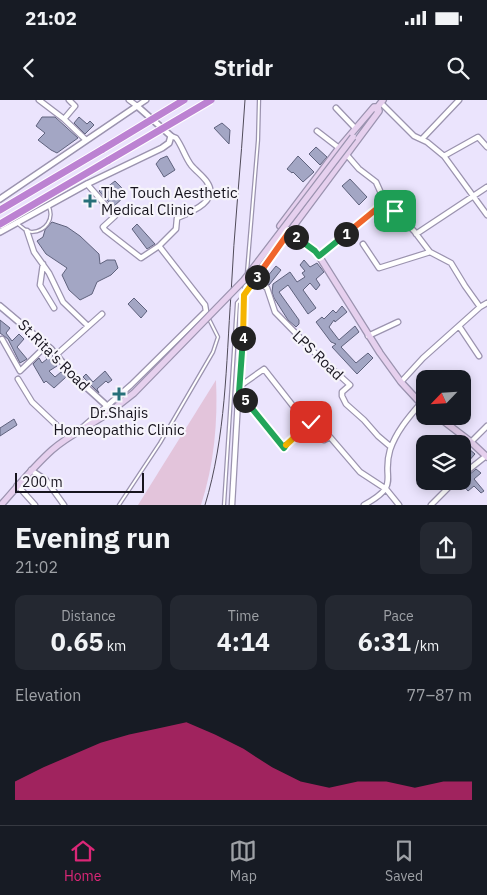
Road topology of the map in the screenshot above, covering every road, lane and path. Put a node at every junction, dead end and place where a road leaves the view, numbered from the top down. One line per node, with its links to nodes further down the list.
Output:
1 (39, 100): 12 (street)
2 (69, 100): 12 (street)
3 (129, 100): 10 (street)
4 (146, 100): 10 (street)
5 (184, 100): 28 (highway, bridge)
6 (211, 100): 31 (highway, bridge)
7 (259, 100): 42 (lane)
8 (459, 100): 17 (street)
9 (381, 103): 13 (main road); 17 (street); 20 (main road); 67 (main road, bridge)
10 (137, 106): 15 (street); 16 (street)
11 (336, 108): 13 (street)
12 (64, 119): 16 (street)
13 (355, 128): 19 (main road)
14 (317, 131): 19 (street)
15 (171, 136): 22 (street); 37 (street)
16 (86, 140): 25 (street)
17 (422, 140): 21 (street)
18 (487, 147): 21 (street)
19 (338, 148): 34 (main road)
20 (346, 154): 26 (street); 34 (main road)
21 (444, 156): 24 (street)
22 (87, 184): 27 (street); 37 (street)
23 (487, 187): 24 (street)
24 (474, 196): 29 (street); 35 (street)
25 (0, 199)
26 (385, 202): 35 (street); 39 (street)
27 (48, 205): 30 (street); 32 (lane)
28 (0, 210)
29 (487, 216)
30 (16, 222): 32 (lane); 33 (street)
31 (0, 224)
32 (26, 231): 40 (street)
33 (0, 232)
34 (289, 232): 39 (main road); 41 (street)
35 (416, 234): 38 (street)
36 (363, 244): 38 (street)
37 (160, 246): 47 (street)
38 (430, 252): 45 (street)
39 (319, 256): 52 (main road)
40 (43, 264): 46 (street); 50 (street)
41 (256, 279): 42 (street); 71 (street, LPS Road)
42 (244, 295): 59 (street); 82 (lane)
43 (487, 303): 45 (street)
44 (0, 306): 54 (street, St.Rita's Road)
45 (480, 307): 51 (street)
46 (54, 308)
47 (206, 311): 62 (street); 81 (lane)
48 (102, 314): 50 (street)
49 (398, 322): 52 (street)
50 (88, 326): 55 (street)
51 (459, 326): 56 (street); 58 (street)
52 (368, 336): 58 (main road)
53 (2, 339): 54 (street)
54 (47, 345): 55 (street, St.Rita's Road)
55 (56, 355): 62 (street, St.Rita's Road)
56 (479, 356)
57 (18, 379): 69 (street)
58 (401, 382): 61 (main road)
59 (240, 386): 60 (street); 63 (street)
60 (239, 393): 76 (street); 83 (street)
61 (416, 398)
62 (107, 406): 67 (street)
63 (293, 406)
64 (416, 412): 71 (street)
65 (449, 425): 68 (main road)
66 (487, 426): 70 (street)
67 (79, 430): 69 (main road)
68 (462, 435)
69 (69, 437): 74 (main road)
70 (471, 442): 72 (main road)
71 (391, 447): 76 (street)
72 (486, 457): 73 (street)
73 (471, 468)
74 (31, 470): 75 (main road); 80 (street)
75 (17, 485): 78 (main road); 79 (street)
76 (386, 489): 84 (street); 85 (street)
77 (446, 490): 86 (street)
78 (4, 504)
79 (35, 505)
80 (64, 505)
81 (119, 505)
82 (224, 505)
83 (232, 505)
84 (364, 505)
85 (399, 505)
86 (432, 505)

